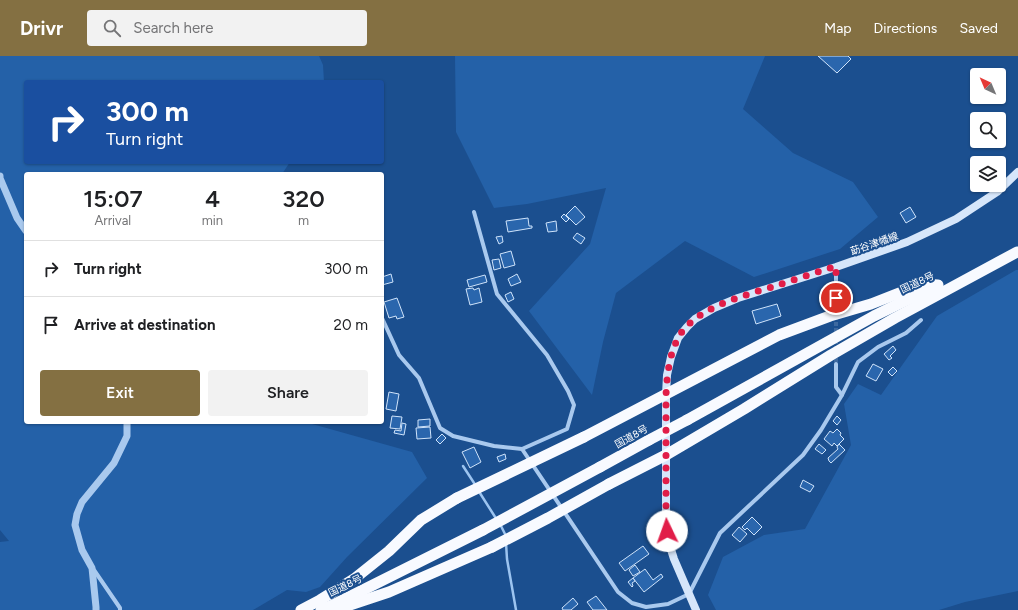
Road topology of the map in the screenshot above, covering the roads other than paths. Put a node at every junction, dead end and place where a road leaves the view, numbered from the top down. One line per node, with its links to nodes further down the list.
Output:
1 (1018, 172): 6 (main road, 莇谷津幡線)
2 (0, 176): 4 (street)
3 (474, 212): 15 (street)
4 (24, 228)
5 (1018, 252): 7 (highway, 国道8号); 16 (highway)
6 (836, 266): 8 (street); 12 (main road, 莇谷津幡線)
7 (938, 285): 12 (highway); 22 (highway, 国道8号, bridge)
8 (836, 298)
9 (921, 320): 13 (street)
10 (384, 322): 15 (street)
11 (836, 364): 13 (street)
12 (666, 395): 16 (main road, 莇谷津幡線); 21 (highway, bridge)
13 (842, 395): 18 (street)
14 (126, 424): 17 (street)
15 (522, 449): 18 (street)
16 (666, 455): 18 (main road, 莇谷津幡線); 23 (highway, bridge)
17 (92, 568): 19 (street); 20 (street)
18 (689, 594): 24 (main road, 莇谷津幡線)
19 (96, 610)
20 (120, 610)
21 (301, 610)
22 (321, 610)
23 (332, 610)
24 (696, 610)

